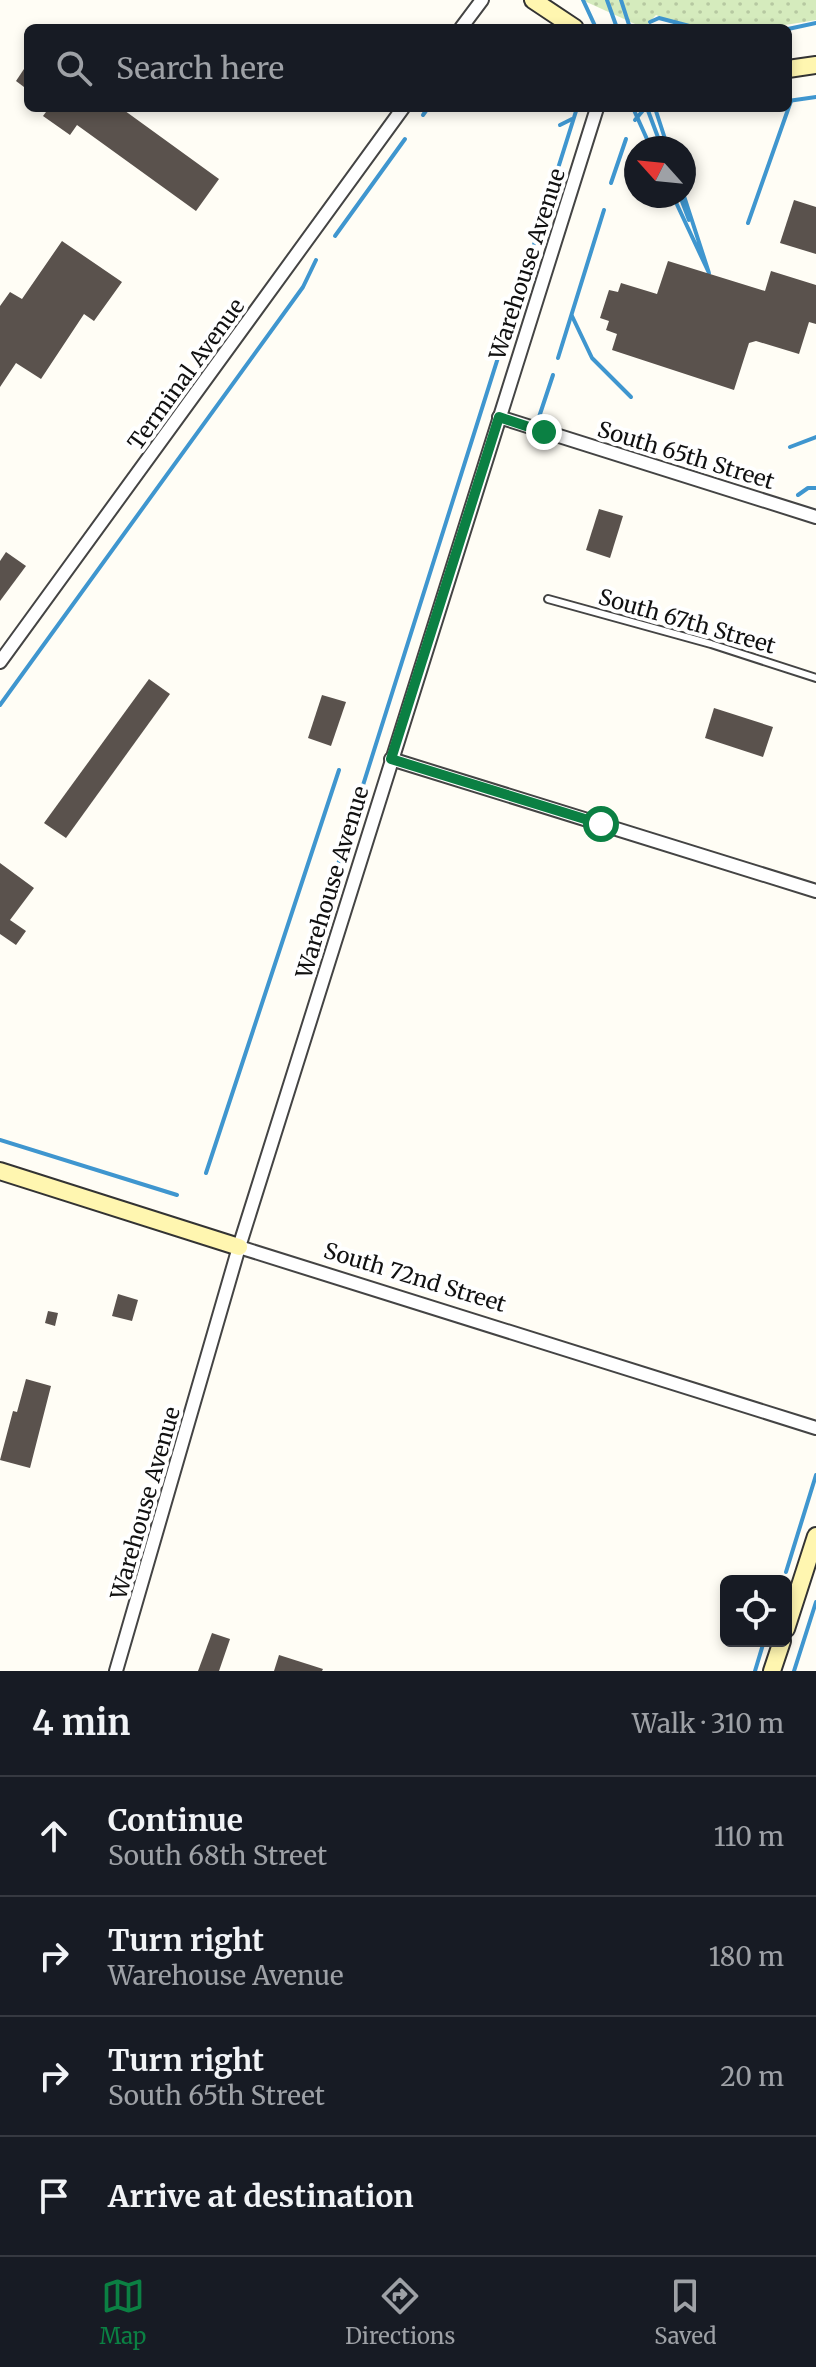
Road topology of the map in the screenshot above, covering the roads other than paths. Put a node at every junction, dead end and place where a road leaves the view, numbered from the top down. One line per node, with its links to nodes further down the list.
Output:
1 (482, 0): 3 (street)
2 (533, 0): 4 (street)
3 (464, 24)
4 (569, 24)
5 (816, 65): 6 (street)
6 (792, 68)
7 (400, 112): 12 (street, Terminal Avenue)
8 (596, 112): 9 (street, Warehouse Avenue)
9 (499, 417): 10 (street, South 65th Street); 14 (street, Warehouse Avenue)
10 (816, 517)
11 (548, 599): 13 (lane, South 67th Street)
12 (0, 662)
13 (816, 678)
14 (391, 759): 15 (street); 17 (street, Warehouse Avenue)
15 (816, 891)
16 (0, 1171): 17 (street, South 72nd Street)
17 (239, 1247): 18 (street, South 72nd Street); 22 (street, Warehouse Avenue)
18 (816, 1428)
19 (816, 1536): 20 (street)
20 (792, 1610)
21 (780, 1647): 23 (street)
22 (116, 1671)
23 (772, 1671)

